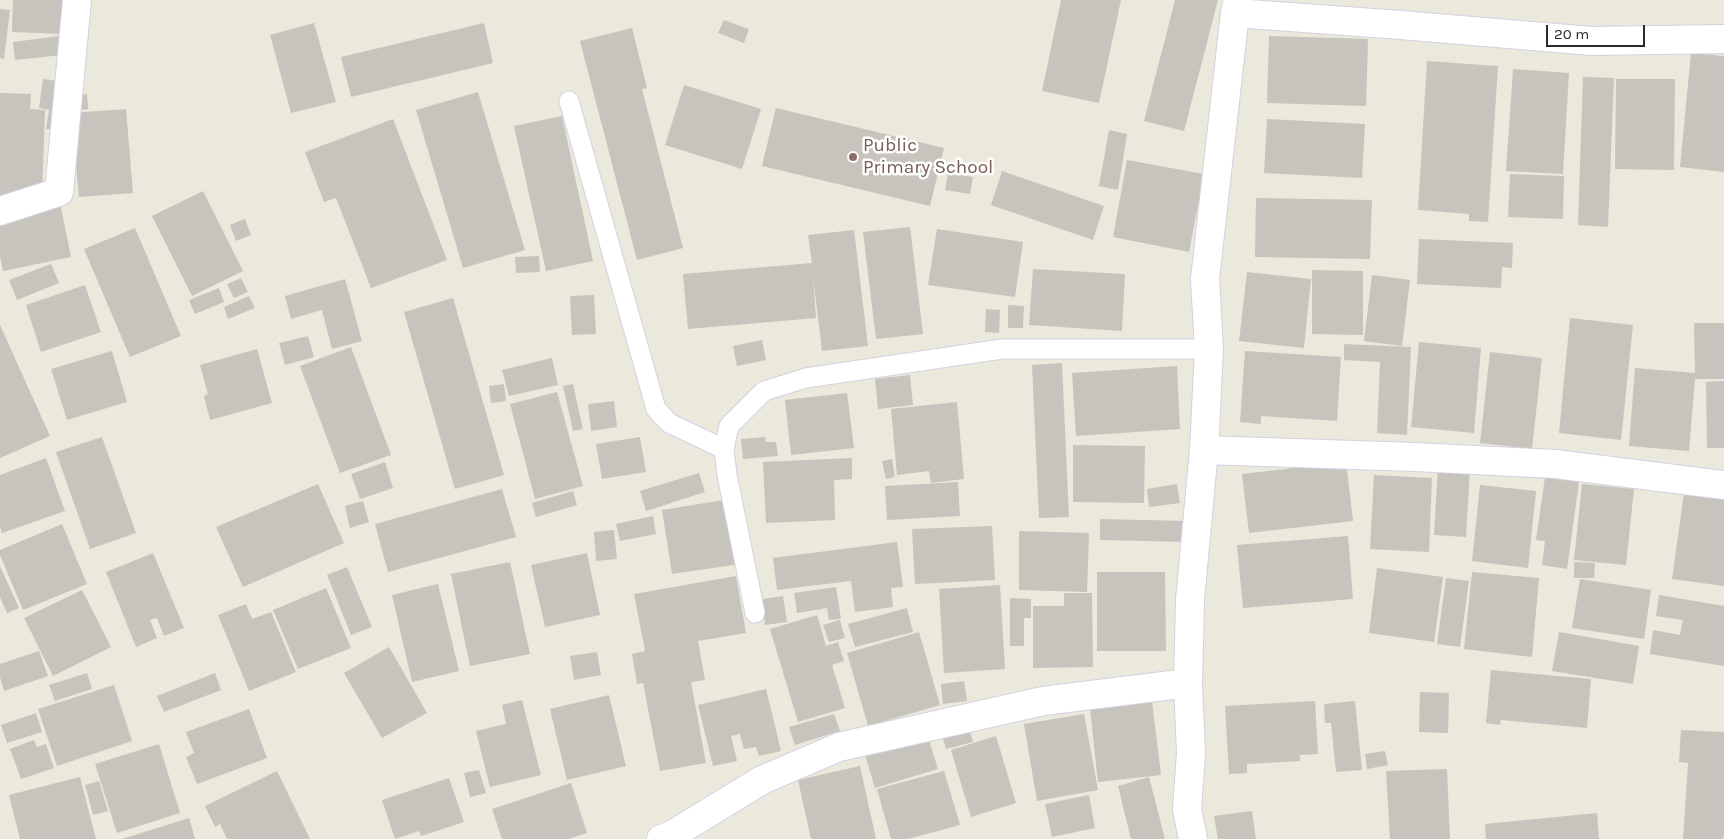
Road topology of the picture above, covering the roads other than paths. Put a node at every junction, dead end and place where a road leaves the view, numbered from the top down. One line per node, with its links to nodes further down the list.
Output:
1 (77, 0): 5 (street)
2 (1237, 7): 3 (street); 6 (street)
3 (1724, 39)
4 (569, 101): 7 (lane)
5 (0, 211)
6 (1209, 349): 7 (lane); 8 (street)
7 (724, 449): 10 (lane)
8 (1204, 450): 9 (street); 11 (street)
9 (1724, 485)
10 (755, 613)
11 (1188, 683): 12 (street); 13 (street)
12 (660, 839)
13 (1193, 839)

